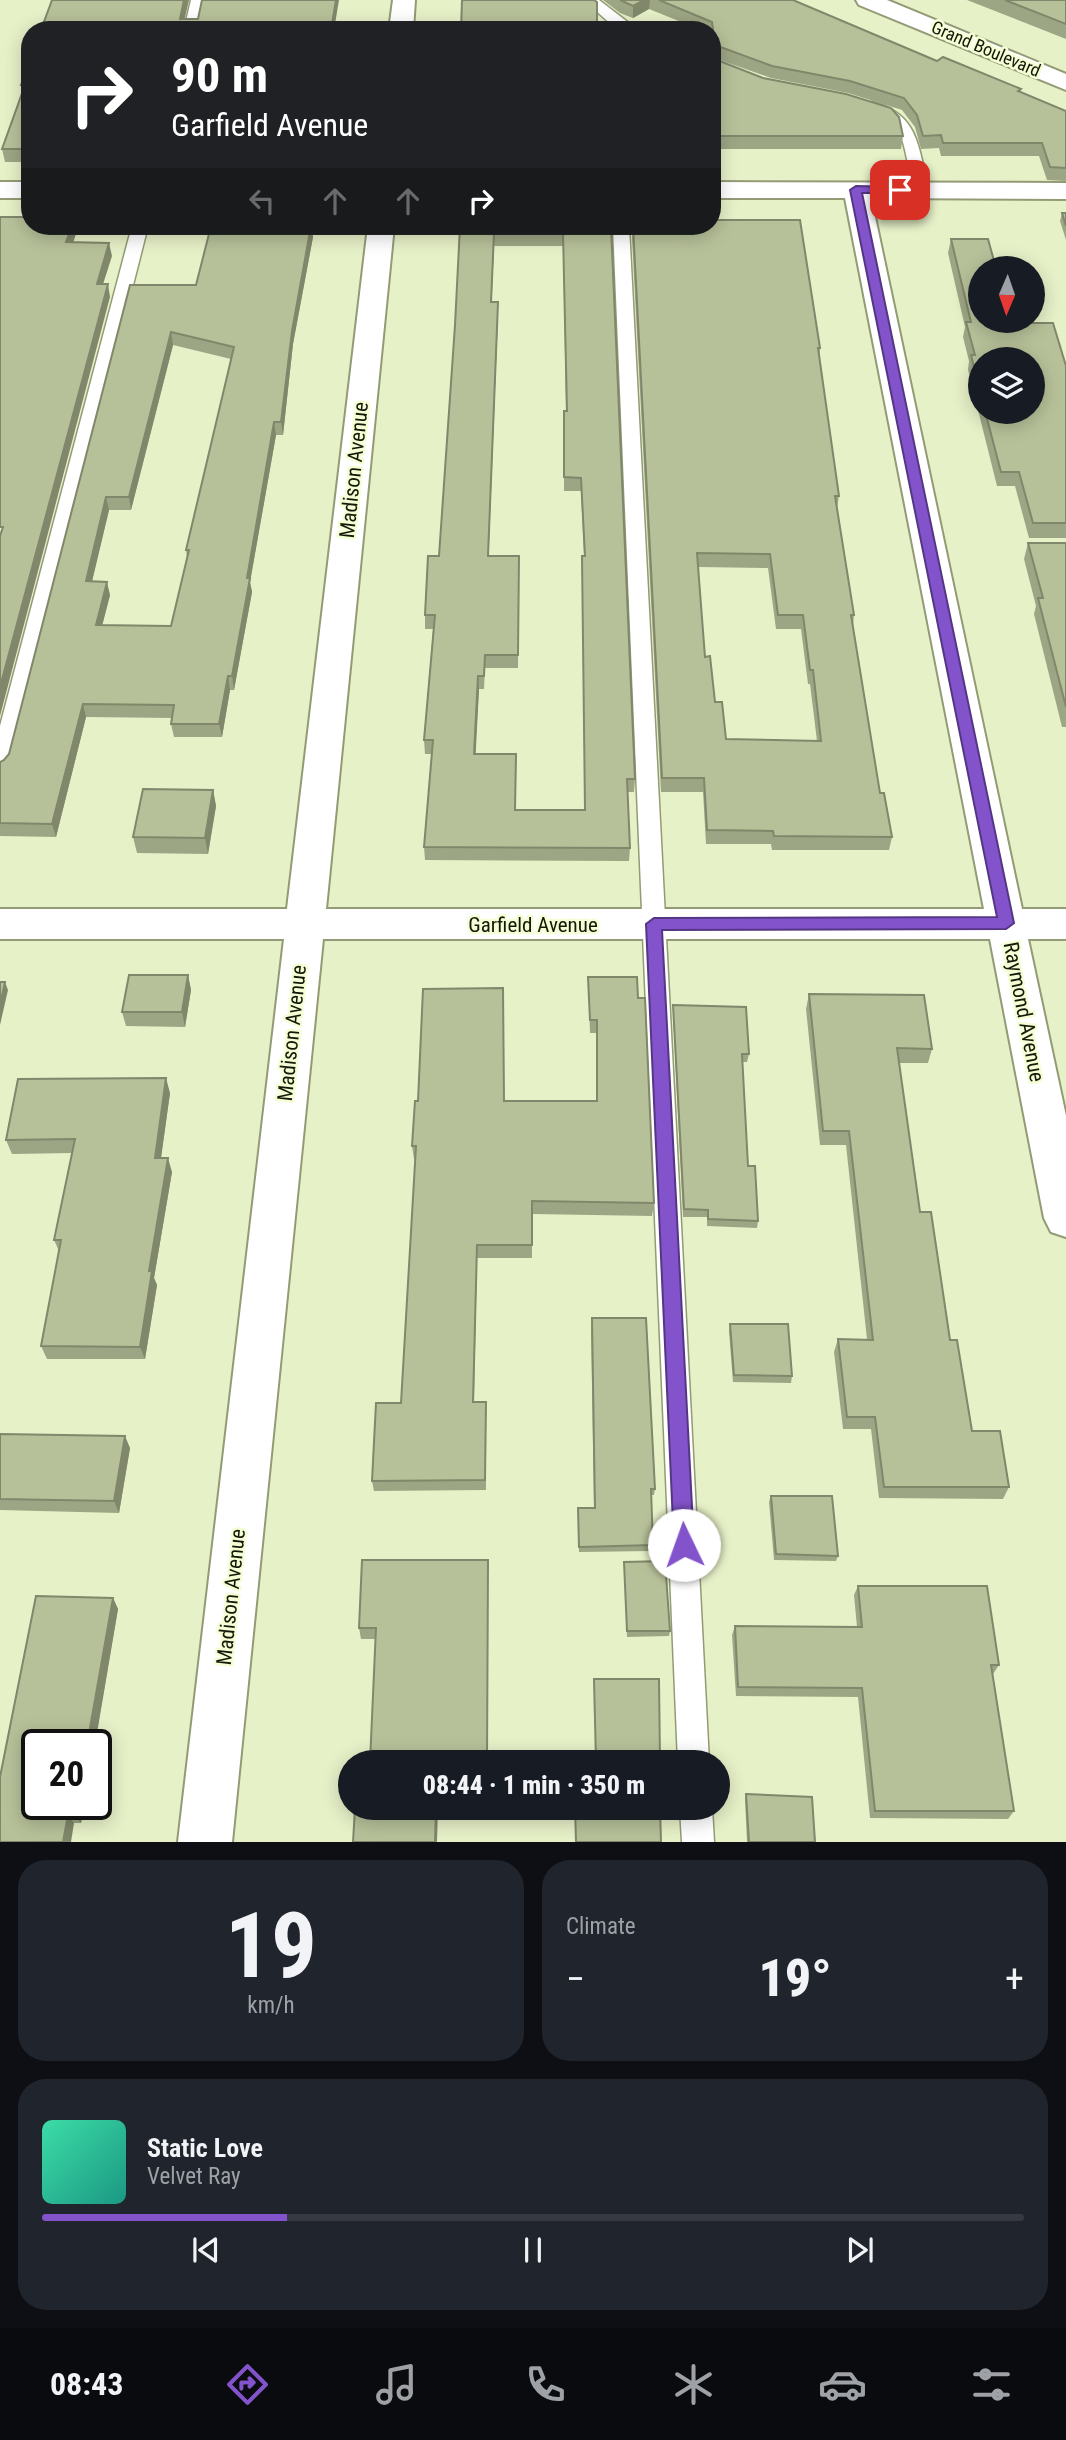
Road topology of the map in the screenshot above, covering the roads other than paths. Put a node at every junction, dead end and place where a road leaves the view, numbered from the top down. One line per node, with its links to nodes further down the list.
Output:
1 (198, 0): 5 (lane)
2 (404, 0): 6 (street)
3 (591, 0): 7 (lane)
4 (867, 0): 8 (street, Grand Boulevard)
5 (193, 21)
6 (402, 21)
7 (607, 21)
8 (1066, 82)
9 (860, 103): 14 (lane)
10 (0, 190): 11 (street)
11 (21, 190)
12 (721, 190): 13 (street)
13 (856, 190): 14 (street); 20 (street, Raymond Avenue)
14 (921, 190): 15 (street)
15 (1066, 191)
16 (137, 235): 19 (lane)
17 (380, 235): 24 (street, Madison Avenue)
18 (621, 235): 21 (lane)
19 (0, 766)
20 (1006, 923): 21 (street, Garfield Avenue); 22 (street, Garfield Avenue); 25 (street, Raymond Avenue)
21 (654, 924): 24 (street, Garfield Avenue); 26 (lane)
22 (1066, 924)
23 (0, 925): 24 (street, Garfield Avenue)
24 (304, 925): 28 (street, Madison Avenue)
25 (1066, 1218)
26 (693, 1750)
27 (697, 1820): 29 (lane)
28 (205, 1842)
29 (698, 1842)

